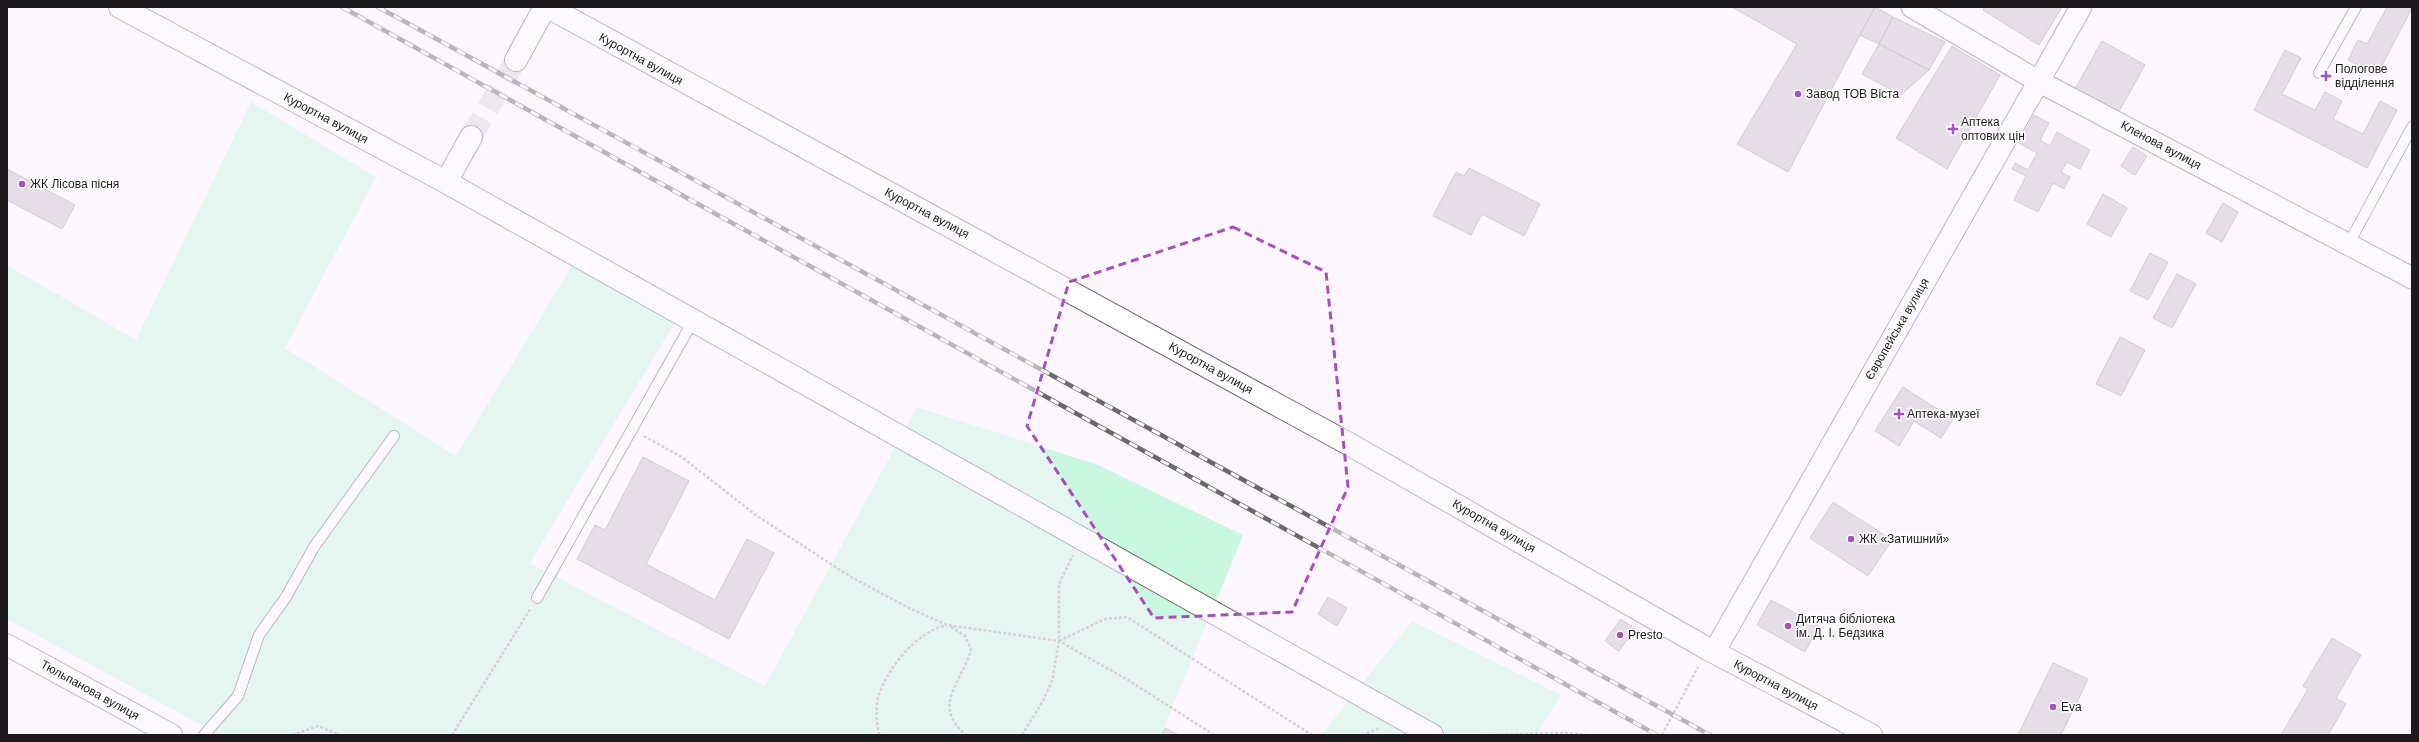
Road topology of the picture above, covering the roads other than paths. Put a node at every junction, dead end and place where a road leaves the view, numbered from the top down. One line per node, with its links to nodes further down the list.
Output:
1 (120, 7): 11 (street, Курортна вулиця)
2 (547, 7): 6 (street); 18 (street, Курортна вулиця)
3 (1912, 7): 8 (street, Кленова вулиця)
4 (2080, 7): 8 (street, Європейська вулиця)
5 (2356, 7): 7 (lane)
6 (516, 60)
7 (2319, 73)
8 (2038, 81): 12 (street, Кленова вулиця); 18 (street, Європейська вулиця)
9 (2412, 127): 12 (lane)
10 (471, 137): 11 (street)
11 (446, 182): 14 (street, Курортна вулиця)
12 (2349, 243): 13 (street, Кленова вулиця)
13 (2412, 278)
14 (693, 321): 16 (lane); 21 (street, Курортна вулиця)
15 (394, 436): 20 (lane)
16 (537, 598)
17 (7, 645): 19 (street, Тюльпанова вулиця)
18 (1711, 651): 22 (street, Курортна вулиця)
19 (172, 735)
20 (204, 735)
21 (1432, 735)
22 (1871, 735)

